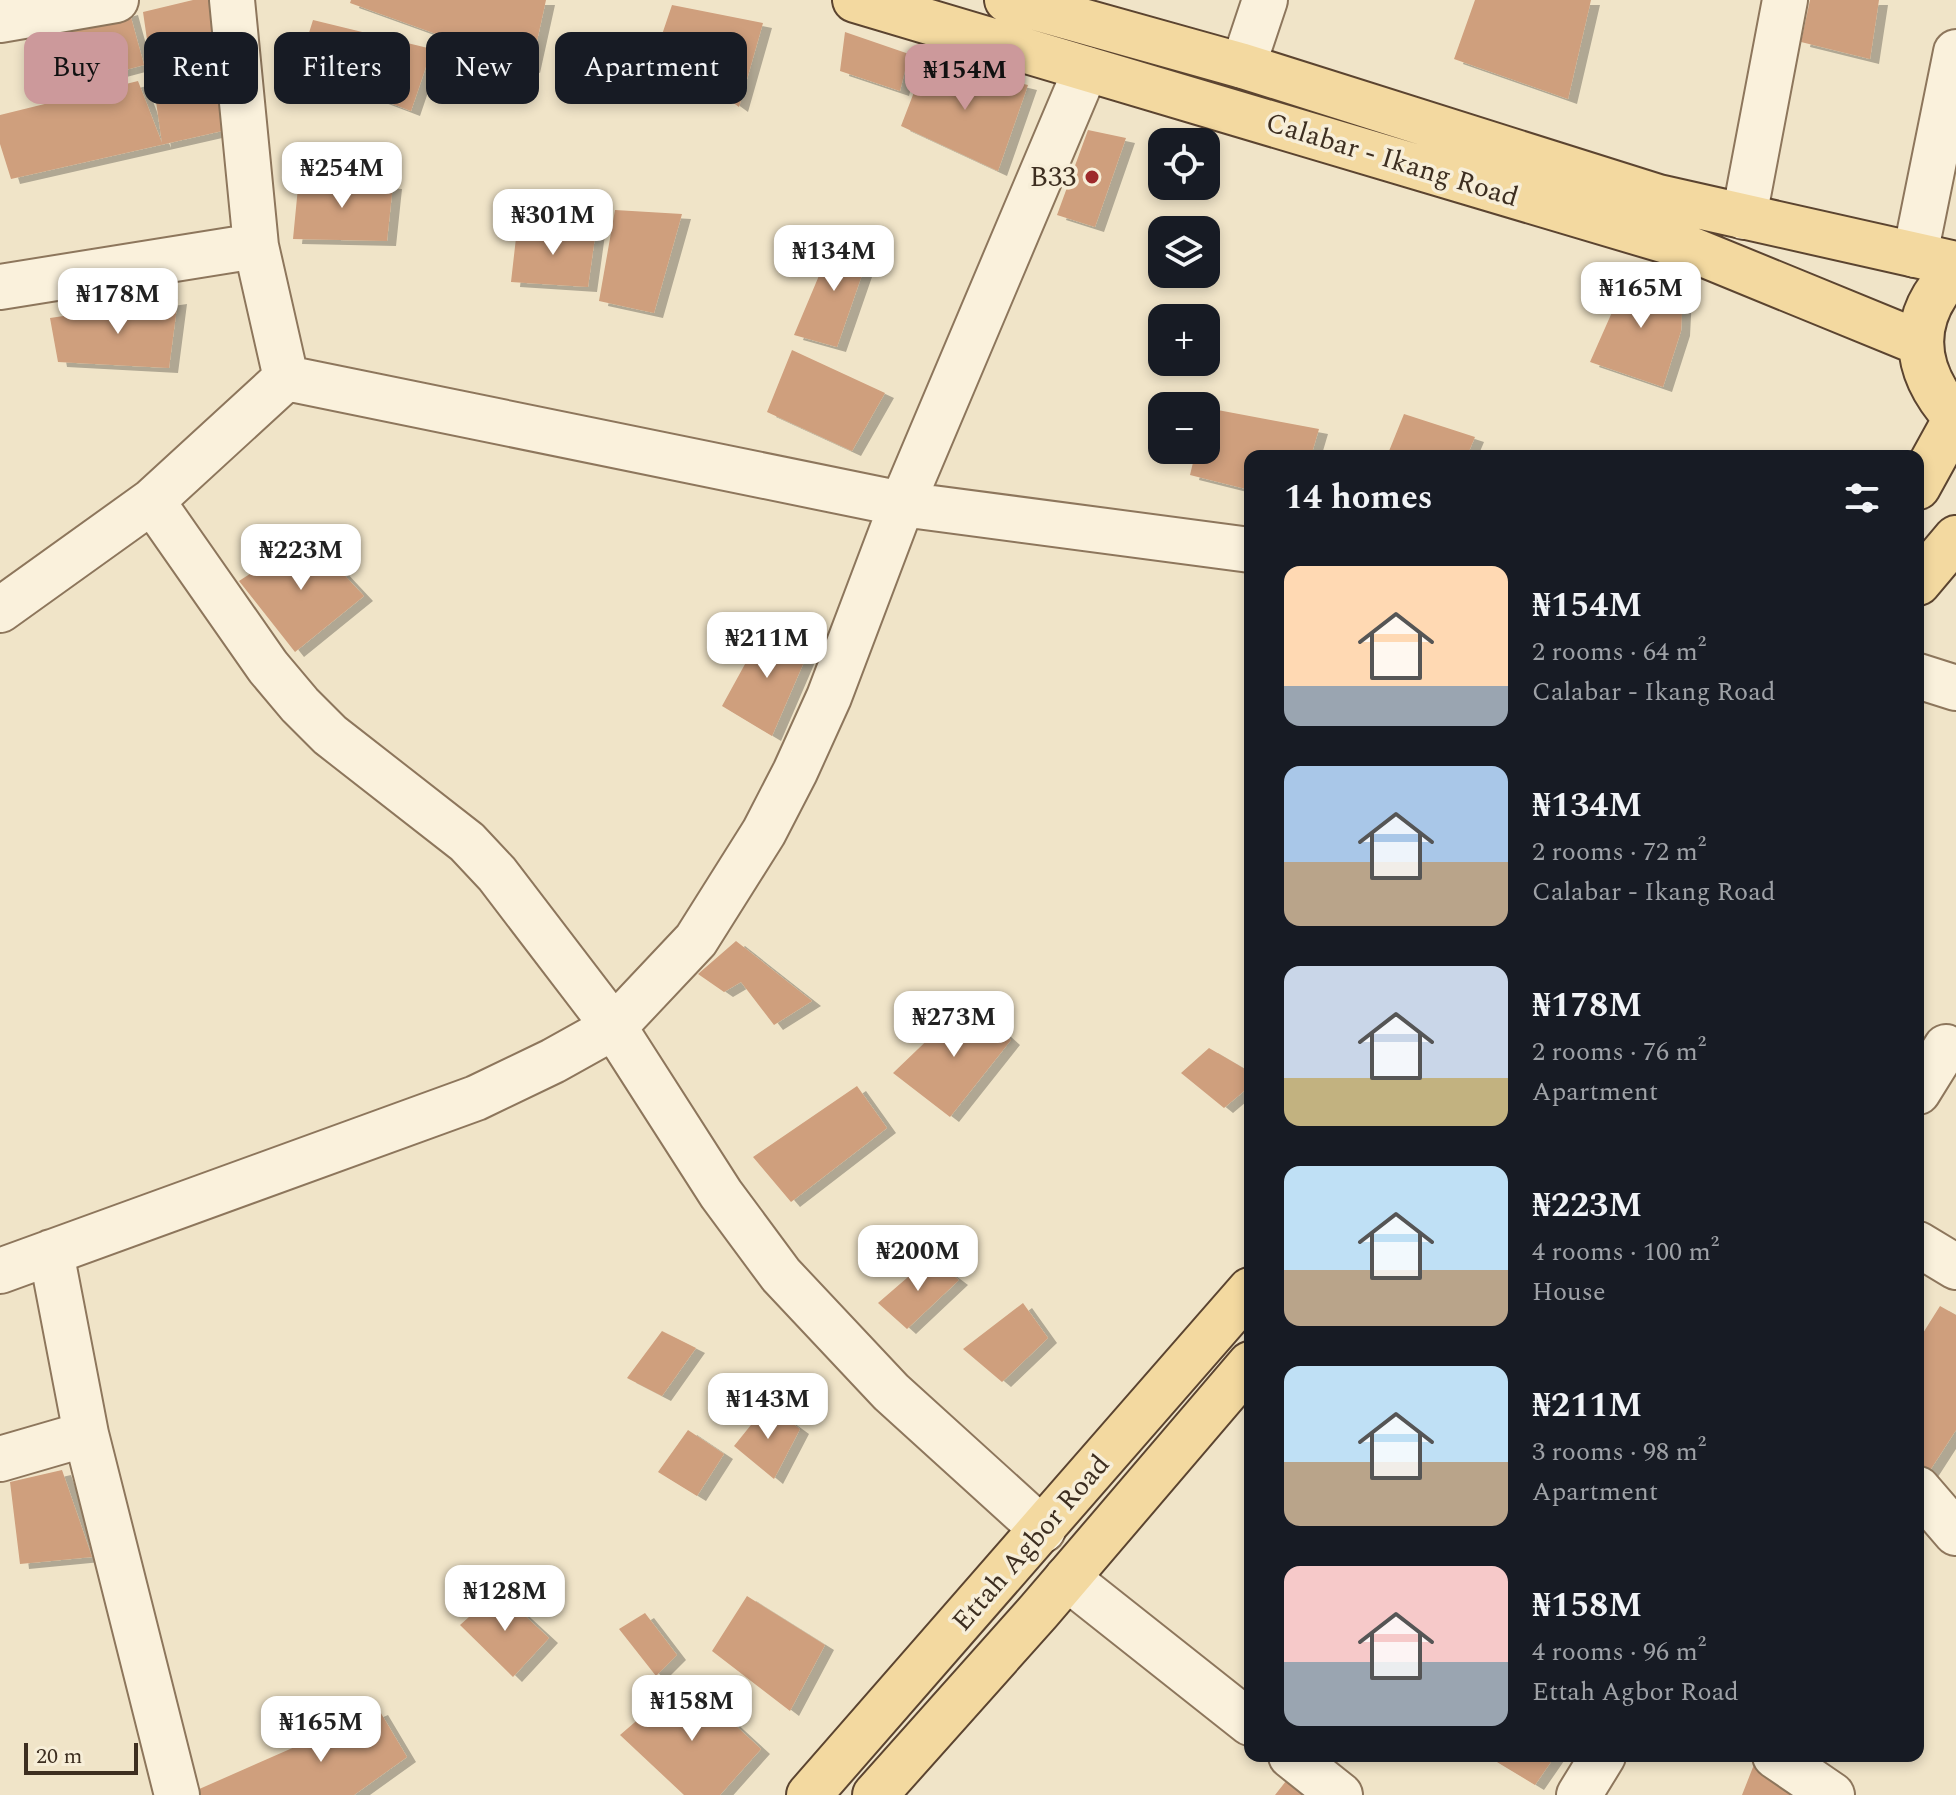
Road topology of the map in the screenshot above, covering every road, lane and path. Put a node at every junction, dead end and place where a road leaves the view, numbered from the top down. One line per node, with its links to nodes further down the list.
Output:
1 (116, 0): 7 (street)
2 (232, 0): 12 (street)
3 (855, 0): 10 (main road, Calabar - Ikang Road)
4 (1007, 0): 9 (main road, Calabar - Ikang Road)
5 (1265, 0): 9 (street)
6 (1785, 0): 11 (street)
7 (0, 20)
8 (1956, 52): 13 (street)
9 (1243, 66): 11 (main road, Calabar - Ikang Road)
10 (1086, 69): 16 (main road, Calabar - Ikang Road); 21 (street)
11 (1744, 217): 13 (main road, Calabar - Ikang Road)
12 (256, 246): 15 (street); 17 (street)
13 (1936, 260)
14 (1956, 270): 16 (main road)
15 (0, 287)
16 (1920, 343): 18 (main road)
17 (286, 378): 20 (street); 21 (street)
18 (1956, 418): 19 (main road)
19 (1924, 476)
20 (152, 501): 25 (street); 28 (street)
21 (902, 504): 23 (street); 28 (street)
22 (1956, 538): 24 (main road)
23 (1244, 549)
24 (1924, 576)
25 (0, 610)
26 (1924, 678): 27 (street)
27 (1956, 688)
28 (614, 1027): 31 (street); 38 (street)
29 (1946, 1047): 30 (street)
30 (1924, 1082)
31 (51, 1252): 32 (street); 35 (street)
32 (0, 1271)
33 (1244, 1297): 38 (main road, Ettah Agbor Road)
34 (1244, 1371): 40 (main road, Ettah Agbor Road)
35 (86, 1434): 36 (street); 45 (street)
36 (0, 1459)
37 (1924, 1498): 39 (street)
38 (1043, 1530): 46 (main road, Ettah Agbor Road)
39 (1956, 1533)
40 (1067, 1578): 41 (street); 47 (main road, Ettah Agbor Road)
41 (1244, 1718)
42 (1299, 1762): 48 (street)
43 (1599, 1762): 49 (street)
44 (1784, 1762): 50 (street)
45 (177, 1795)
46 (809, 1795)
47 (875, 1795)
48 (1340, 1795)
49 (1579, 1795)
50 (1832, 1795)

